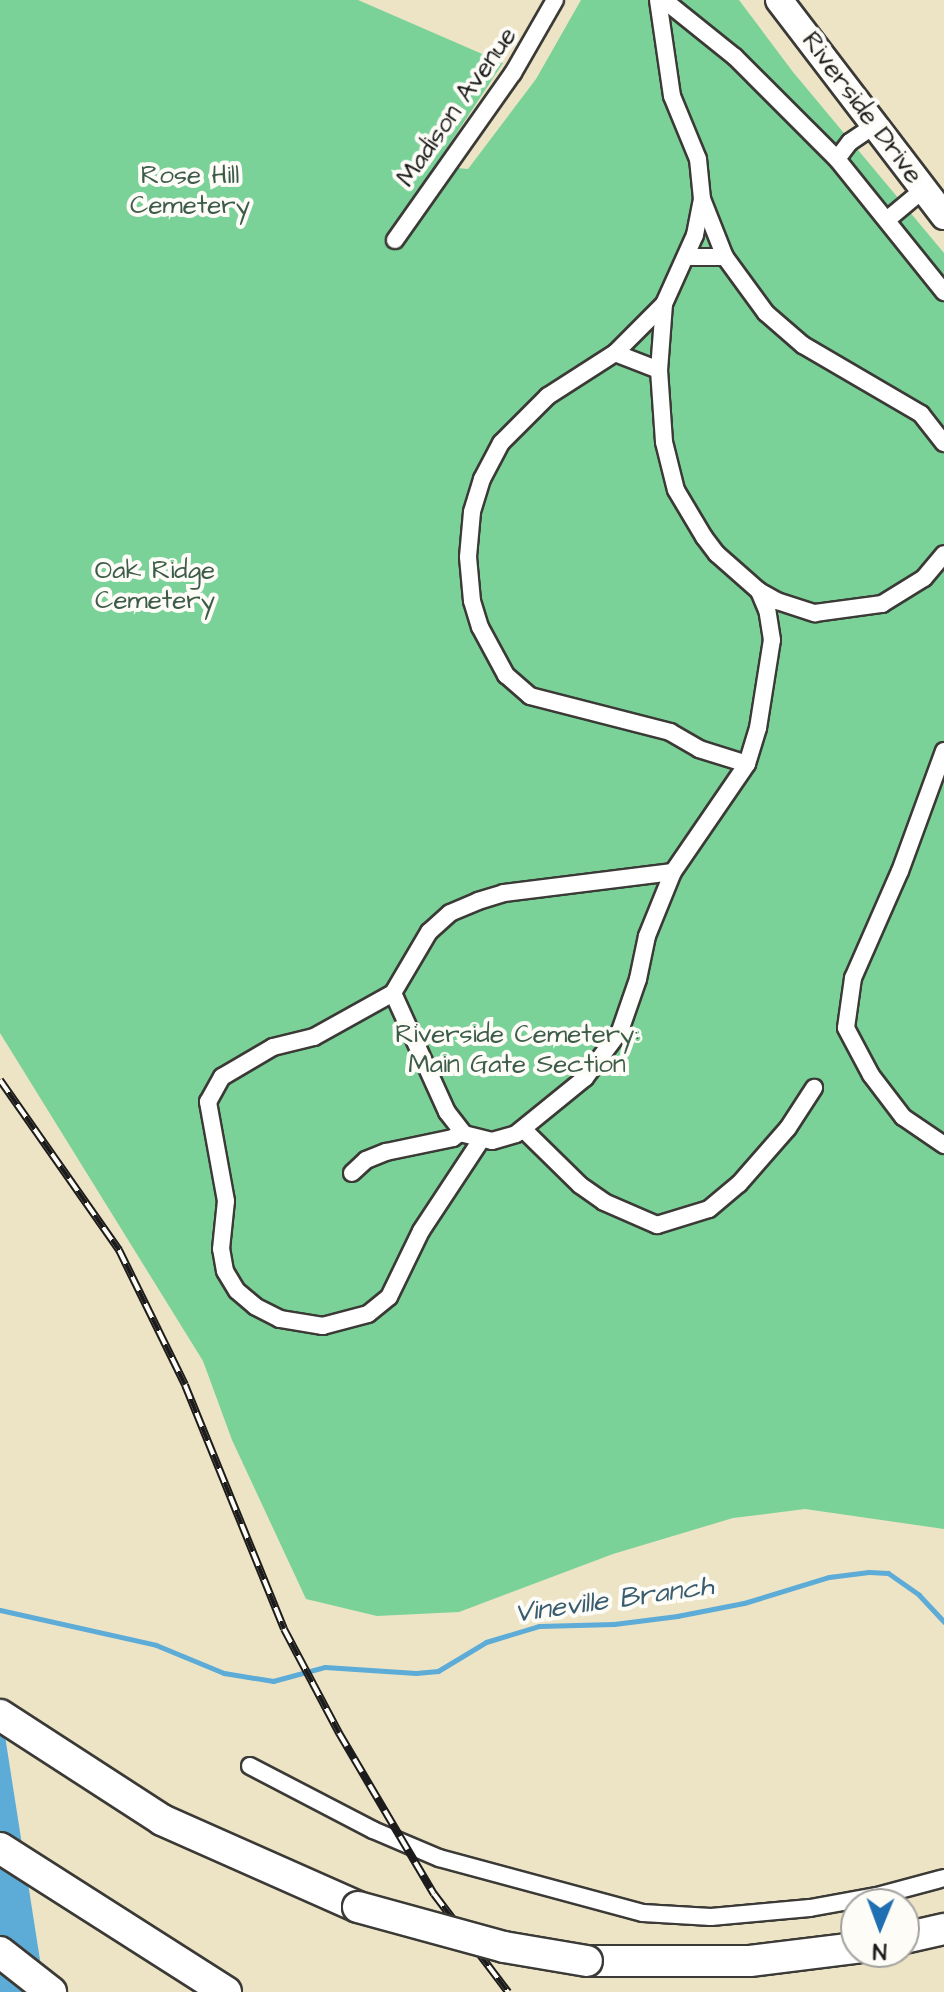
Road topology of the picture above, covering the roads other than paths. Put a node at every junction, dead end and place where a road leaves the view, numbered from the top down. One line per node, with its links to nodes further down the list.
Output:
1 (555, 0): 10 (street, Madison Avenue)
2 (661, 0): 5 (street); 7 (street)
3 (779, 0): 4 (main road, Riverside Drive)
4 (875, 125): 5 (street); 6 (main road, Riverside Drive)
5 (837, 159): 9 (street)
6 (924, 189): 8 (main road, Riverside Drive); 9 (street)
7 (702, 199): 11 (street); 12 (street)
8 (944, 216)
9 (888, 219): 13 (street)
10 (395, 240)
11 (687, 257): 12 (street); 14 (street)
12 (725, 257): 17 (street)
13 (944, 292)
14 (664, 304): 15 (street); 16 (street)
15 (615, 353): 16 (street); 23 (street)
16 (659, 370): 19 (street)
17 (944, 443)
18 (944, 554): 20 (street)
19 (759, 591): 20 (street); 21 (street)
20 (804, 610): 21 (street)
21 (772, 634): 23 (street)
22 (944, 751): 30 (street)
23 (747, 764): 24 (street)
24 (673, 872): 25 (street); 27 (street)
25 (393, 993): 28 (street); 29 (street)
26 (814, 1088): 27 (street)
27 (523, 1129): 29 (street)
28 (461, 1132): 29 (street); 31 (street)
29 (481, 1140)
30 (944, 1145)
31 (352, 1173)
32 (0, 1715): 38 (highway, bridge)
33 (250, 1766): 35 (street)
34 (0, 1848): 40 (highway)
35 (944, 1878)
36 (944, 1929): 37 (highway)
37 (920, 1934)
38 (840, 1950)
39 (0, 1952): 41 (highway)
40 (223, 1990)
41 (51, 1992)

